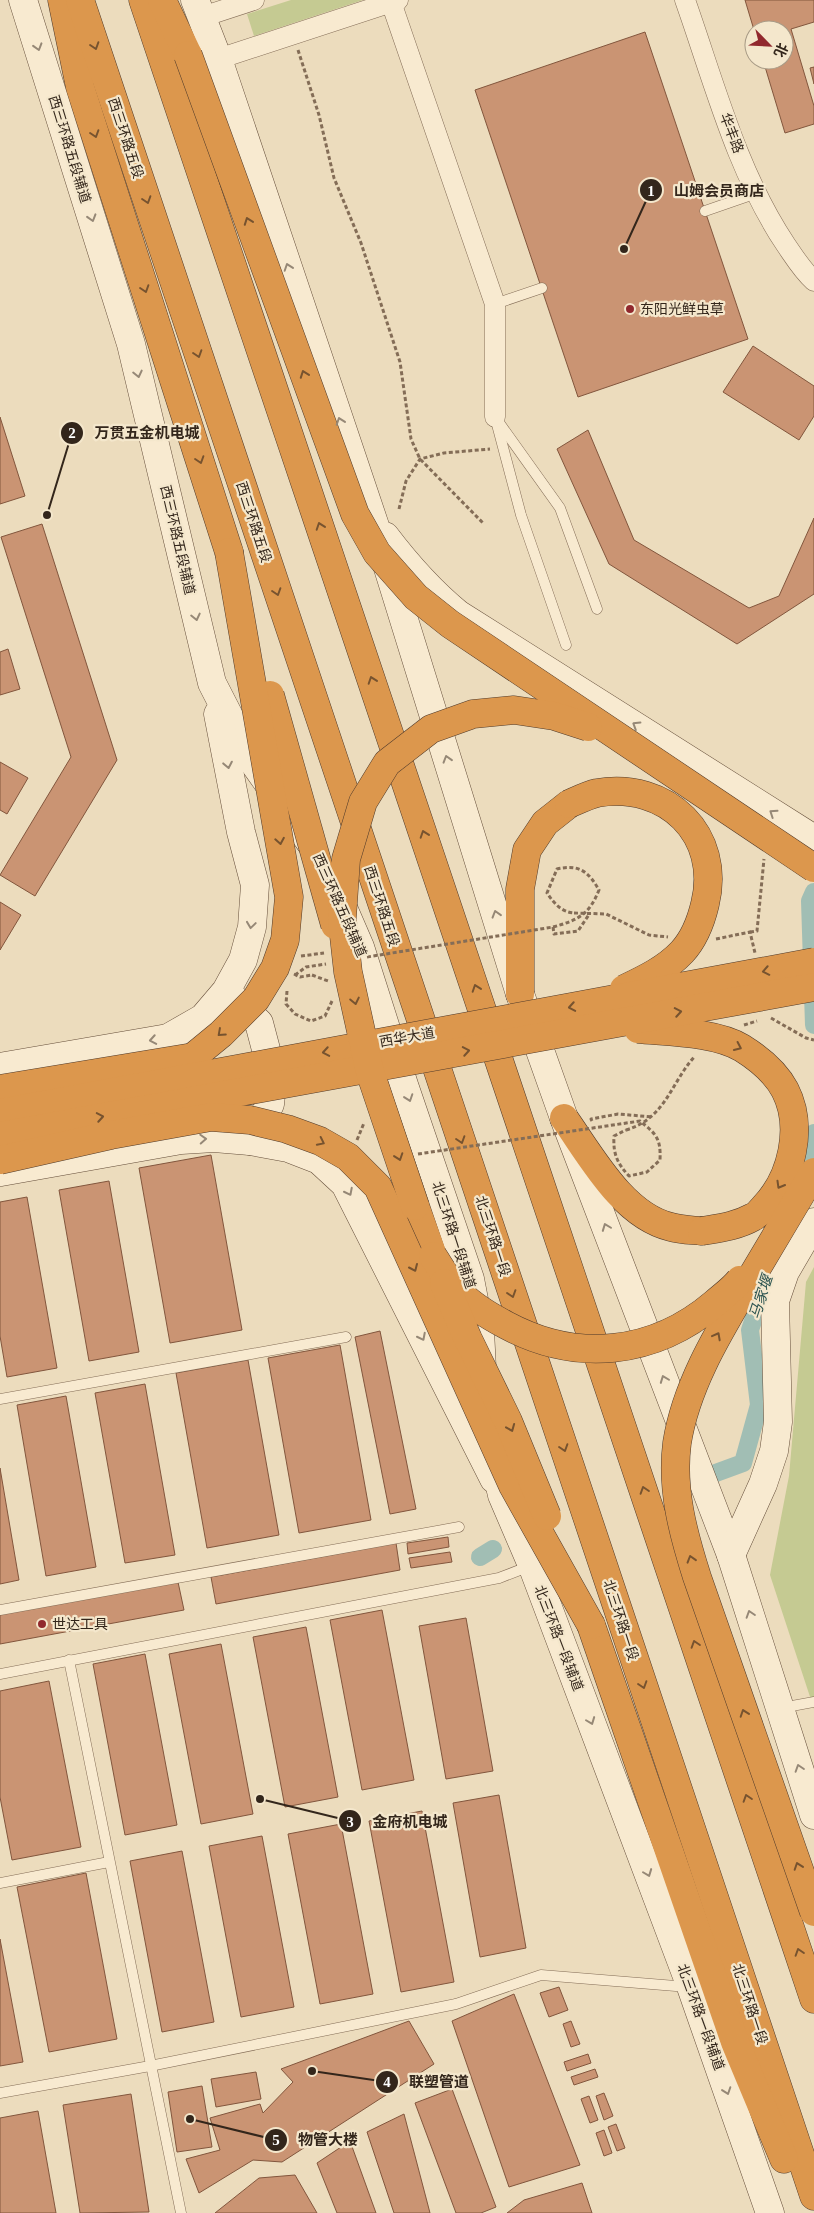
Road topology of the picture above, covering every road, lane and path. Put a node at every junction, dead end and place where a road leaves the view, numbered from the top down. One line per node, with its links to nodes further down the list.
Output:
1 (23, 0): 26 (main road, 西三环路五段辅道, one-way to 26)
2 (62, 0): 23 (highway, one-way to 23)
3 (80, 0): 48 (highway, 西三环路五段, one-way to 48)
4 (143, 0): 87 (highway, one-way to 4)
5 (162, 0): 27 (highway, one-way to 5, bridge)
6 (254, 0): 9 (street)
7 (685, 0): 12 (street, 华丰路)
8 (394, 1): 10 (street); 16 (street)
9 (199, 8): 11 (main road)
10 (293, 35): 11 (street); 19 (path)
11 (218, 59): 21 (main road, one-way to 11)
12 (757, 193): 13 (lane); 14 (street, 华丰路)
13 (705, 211)
14 (814, 281)
15 (542, 288): 16 (lane)
16 (495, 304): 17 (street)
17 (495, 417): 18 (lane); 24 (lane)
18 (504, 448): 19 (path); 25 (lane)
19 (420, 459): 20 (path); 22 (path)
20 (399, 509)
21 (374, 523): 28 (main road, one-way to 21); 44 (main road, one-way to 21)
22 (484, 524)
23 (229, 552): 37 (highway, bridge); 50 (highway, one-way to 50, bridge)
24 (597, 609)
25 (566, 645)
26 (212, 683): 42 (main road, one-way to 42); 49 (main road, 西三环路五段辅道)
27 (623, 739): 30 (highway, bridge); 37 (highway, bridge)
28 (814, 839)
29 (764, 854): 34 (path)
30 (814, 868)
31 (574, 913): 33 (path, bridge)
32 (590, 913): 33 (path)
33 (553, 927): 37 (path, bridge)
34 (750, 932)
35 (301, 956): 37 (path)
36 (814, 962): 45 (highway, 西华大道, one-way to 45, bridge)
37 (340, 968): 38 (path, bridge); 39 (path, bridge); 69 (highway, one-way to 69, bridge)
38 (312, 975)
39 (289, 980)
40 (814, 987): 45 (highway, 西华大道, one-way to 40, bridge)
41 (288, 988): 43 (path, bridge)
42 (226, 991): 51 (main road, one-way to 51); 62 (main road)
43 (331, 994)
44 (520, 994): 45 (highway, bridge); 58 (main road)
45 (603, 1013): 53 (highway, 西华大道, bridge); 58 (highway, one-way to 58, bridge)
46 (771, 1018): 47 (path)
47 (814, 1040)
48 (428, 1044): 90 (highway, 北三环路一段, one-way to 90)
49 (394, 1052): 72 (main road, 北三环路一段辅道, one-way to 72)
50 (193, 1057): 52 (highway, bridge); 53 (highway, bridge)
51 (0, 1067)
52 (0, 1089): 54 (highway, bridge)
53 (126, 1101): 54 (highway, 西华大道, bridge); 56 (highway, bridge)
54 (72, 1111): 55 (highway, 西华大道, bridge); 65 (highway, 西华大道, bridge)
55 (0, 1113)
56 (210, 1117): 65 (highway, one-way to 56, bridge); 77 (highway, one-way to 77, bridge)
57 (653, 1117): 60 (path)
58 (564, 1118): 74 (main road, one-way to 58)
59 (370, 1120): 63 (path, bridge)
60 (592, 1127): 61 (path, bridge); 64 (path, bridge)
61 (626, 1130)
62 (250, 1141): 65 (main road, one-way to 62); 72 (main road, one-way to 72)
63 (356, 1143)
64 (412, 1155)
65 (2, 1156)
66 (814, 1172): 67 (highway, bridge)
67 (786, 1219): 69 (highway, bridge); 85 (highway, one-way to 67, bridge)
68 (814, 1222): 74 (main road)
69 (433, 1256): 77 (highway, one-way to 77, bridge)
70 (346, 1337): 71 (lane)
71 (0, 1399)
72 (502, 1495): 75 (main road, 北三环路一段辅道)
73 (459, 1527): 76 (lane)
74 (731, 1555): 81 (main road, one-way to 74)
75 (532, 1565): 78 (lane); 86 (main road, 北三环路一段辅道, one-way to 86)
76 (0, 1610)
77 (591, 1625): 93 (highway)
78 (69, 1660): 79 (lane); 83 (lane)
79 (0, 1674)
80 (814, 1702): 81 (lane)
81 (780, 1708): 82 (main road, one-way to 81)
82 (814, 1815)
83 (109, 1862): 84 (lane); 88 (lane)
84 (0, 1883)
85 (814, 1912)
86 (691, 1987): 88 (lane); 92 (main road, 北三环路一段辅道, one-way to 92)
87 (814, 1999)
88 (150, 2066): 89 (lane); 91 (lane)
89 (0, 2093)
90 (814, 2196)
91 (181, 2213)
92 (770, 2213)
93 (807, 2213)

